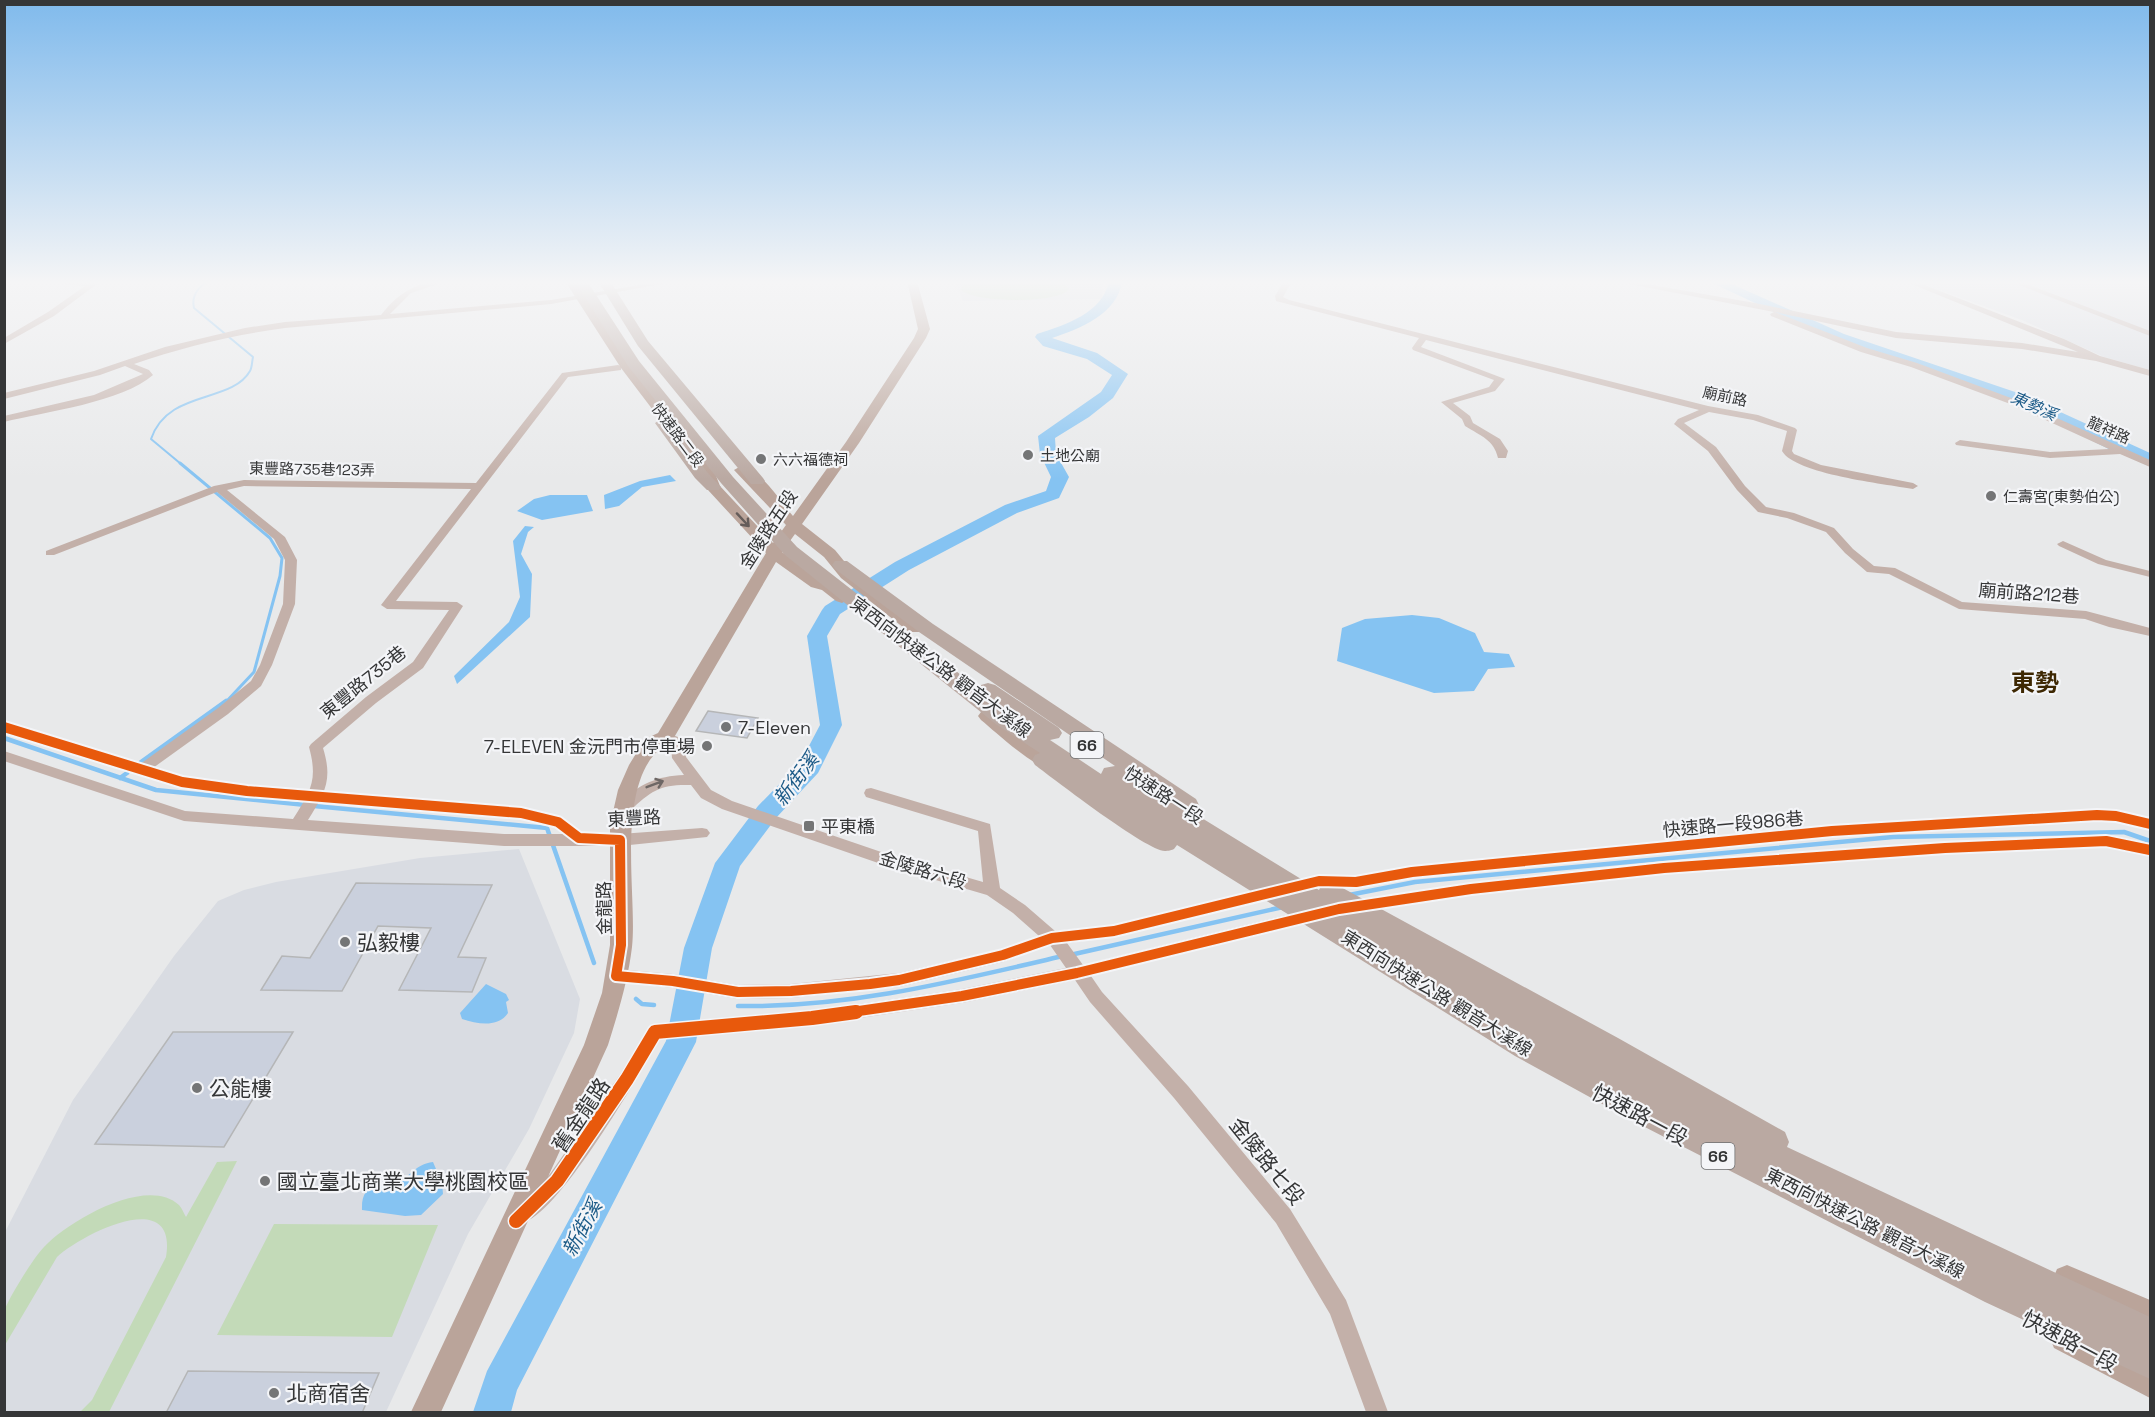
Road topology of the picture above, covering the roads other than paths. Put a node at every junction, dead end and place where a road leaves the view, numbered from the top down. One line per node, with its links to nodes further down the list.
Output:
1 (175, 347): 14 (street)
2 (611, 347): 27 (highway)
3 (618, 347): 27 (main road, 快速路二段 / 66)
4 (625, 347): 61 (highway, 東西向快速公路 觀音大溪線 / 66)
5 (642, 347): 24 (main road, 快速路二段 / 66)
6 (647, 347): 24 (highway)
7 (914, 347): 29 (main road, 金陵路五段)
8 (1417, 347): 22 (street)
9 (1468, 347): 18 (street, 廟前路)
10 (1858, 347): 21 (street, 龍祥路)
11 (2029, 347): 13 (street, 龍祥路)
12 (2074, 347): 13 (street)
13 (2097, 358): 16 (street)
14 (125, 363): 17 (street); 19 (street)
15 (618, 368): 25 (street)
16 (2151, 373)
17 (4, 396)
18 (1708, 409): 26 (street, 廟前路); 40 (street, 廟前路212巷)
19 (4, 418)
20 (1960, 443): 21 (street)
21 (2120, 452): 23 (street, 龍祥路)
22 (1502, 456)
23 (2151, 464)
24 (757, 481): 29 (main road, 快速路二段 / 66)
25 (479, 486): 28 (street, 東豐路735巷123弄); 47 (street, 東豐路735巷)
26 (1912, 486)
27 (713, 487): 32 (main road, 快速路二段 / 66, one-way to 32)
28 (218, 488): 31 (street, 東豐路735巷123弄); 43 (street)
29 (793, 523): 32 (main road, 金陵路五段); 34 (main road, 66)
30 (2063, 544): 33 (street)
31 (50, 553)
32 (774, 553): 37 (main road, 66); 41 (main road, 金陵路五段)
33 (2126, 567): 35 (street); 36 (street)
34 (847, 571): 38 (highway)
35 (2151, 574)
36 (2151, 584)
37 (823, 587): 39 (highway)
38 (872, 591): 52 (main road, 快速路一段 / 66); 61 (highway)
39 (848, 608): 54 (main road, 快速路一段 / 66); 61 (highway)
40 (2151, 632)
41 (665, 737): 44 (street); 46 (main road)
42 (4, 756): 47 (street)
43 (141, 770)
44 (696, 780): 46 (street, one-way to 44); 53 (street, 金陵路六段)
45 (871, 793): 53 (street)
46 (626, 800): 50 (main road, 金龍路)
47 (297, 824): 50 (street, 東豐路)
48 (2151, 824): 52 (street, 快速路一段986巷)
49 (702, 833): 50 (street, 東豐路)
50 (620, 840): 59 (main road, 金龍路)
51 (2151, 850): 55 (street)
52 (1309, 886): 54 (street, 快速路一段986巷); 55 (main road, 66)
53 (992, 891): 57 (street, 金陵路六段)
54 (1267, 897): 56 (main road, 66); 57 (street, 快速路一段986巷)
55 (1344, 907): 56 (street); 62 (main road, 快速路一段 / 66)
56 (1293, 918): 58 (street); 65 (main road, 快速路一段 / 66)
57 (1055, 941): 58 (street, 金陵路七段); 59 (street, 快速路一段986巷)
58 (1076, 970): 60 (street, 舊金龍路); 67 (street, 金陵路七段)
59 (616, 976): 60 (main road, 金龍路)
60 (516, 1221): 66 (main road, 金龍路)
61 (1890, 1225): 63 (highway, 東西向快速公路 觀音大溪線 / 66); 64 (highway, 東西向快速公路 觀音大溪線 / 66)
62 (2151, 1314)
63 (2151, 1334)
64 (2151, 1362)
65 (2151, 1383)
66 (426, 1413)
67 (1377, 1413)

